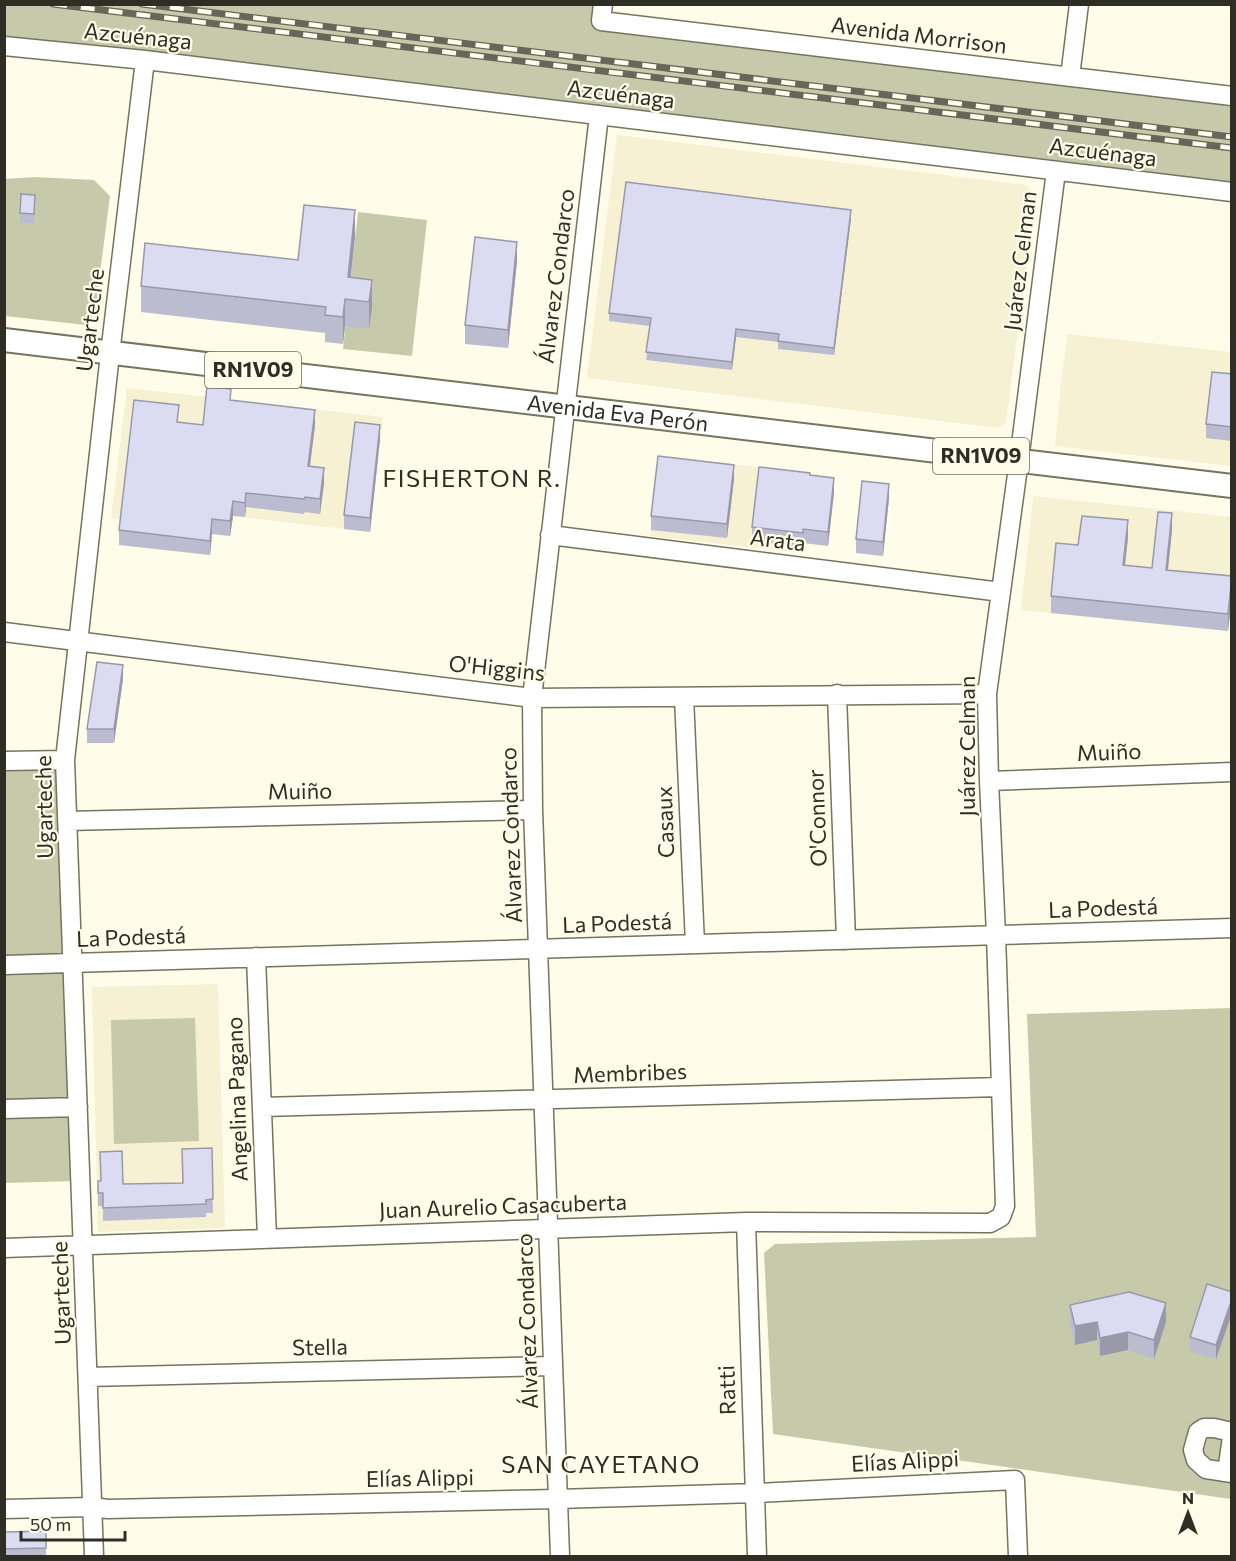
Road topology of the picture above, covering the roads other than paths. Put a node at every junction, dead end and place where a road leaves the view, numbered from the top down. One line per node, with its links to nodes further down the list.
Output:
1 (1079, 4): 5 (street)
2 (602, 13): 5 (street, Avenida Morrison)
3 (4, 46): 4 (street, Azcuénaga)
4 (146, 60): 7 (street, Azcuénaga); 11 (street, Ugarteche)
5 (1071, 77): 6 (street, Avenida Morrison)
6 (1232, 96)
7 (599, 115): 8 (street, Azcuénaga); 12 (street, Álvarez Condarco)
8 (1056, 171): 9 (street, Azcuénaga); 13 (street, Juárez Celman)
9 (1232, 192)
10 (4, 340): 11 (main road, Avenida Eva Perón / RN1V09)
11 (110, 354): 12 (main road, Avenida Eva Perón / RN1V09); 18 (street, Ugarteche)
12 (565, 407): 13 (main road, Avenida Eva Perón / RN1V09); 15 (street, Álvarez Condarco)
13 (1019, 460): 14 (main road, Avenida Eva Perón / RN1V09); 16 (street, Juárez Celman)
14 (1232, 486)
15 (550, 535): 16 (street, Arata); 22 (street, Álvarez Condarco)
16 (1001, 592): 19 (street, Juárez Celman)
17 (4, 632): 18 (street, O'Higgins)
18 (78, 642): 22 (street, O'Higgins); 23 (street, Ugarteche)
19 (987, 693): 20 (street, O'Higgins); 26 (street, Juárez Celman)
20 (837, 694): 21 (street, O'Higgins); 31 (street, O'Connor)
21 (684, 697): 22 (street, O'Higgins); 32 (street, Casaux)
22 (532, 698): 27 (street, Álvarez Condarco)
23 (65, 760): 24 (street); 28 (street, Ugarteche)
24 (4, 761)
25 (1232, 772): 26 (street, Muiño)
26 (989, 781): 30 (street, Juárez Celman)
27 (533, 810): 28 (street, Muiño); 33 (street, Álvarez Condarco)
28 (67, 821): 35 (street, Ugarteche)
29 (1232, 928): 30 (street, La Podestá)
30 (996, 935): 31 (street, La Podestá); 37 (street, Juárez Celman)
31 (846, 940): 32 (street, La Podestá)
32 (695, 944): 33 (street, La Podestá)
33 (538, 949): 34 (street, La Podestá); 38 (street, Álvarez Condarco)
34 (256, 957): 35 (street, La Podestá); 40 (street, Angelina Pagano)
35 (73, 963): 36 (street, La Podestá); 39 (street, Ugarteche)
36 (4, 965)
37 (1000, 1087): 38 (street, Membribes); 42 (street, Juárez Celman)
38 (543, 1099): 40 (street, Membribes); 44 (street, Álvarez Condarco)
39 (78, 1107): 41 (street); 46 (street, Ugarteche)
40 (261, 1107): 45 (street, Angelina Pagano)
41 (4, 1109)
42 (1001, 1218): 43 (street, Juan Aurelio Casacuberta)
43 (746, 1222): 44 (street, Juan Aurelio Casacuberta); 53 (street, Ratti)
44 (548, 1229): 45 (street, Juan Aurelio Casacuberta); 48 (street, Álvarez Condarco)
45 (267, 1238): 46 (street, Juan Aurelio Casacuberta)
46 (83, 1244): 47 (street, Juan Aurelio Casacuberta); 49 (street, Ugarteche)
47 (4, 1248)
48 (553, 1366): 49 (street, Stella); 54 (street, Álvarez Condarco)
49 (88, 1377): 55 (street, Ugarteche)
50 (1232, 1432): 52 (street)
51 (1232, 1437): 52 (street)
52 (1229, 1473)
53 (755, 1493): 54 (street, Elías Alippi); 59 (street, Ratti); 60 (street, Elías Alippi)
54 (558, 1499): 55 (street, Elías Alippi); 58 (street, Álvarez Condarco)
55 (92, 1507): 56 (street, Elías Alippi); 57 (street, Ugarteche)
56 (4, 1509)
57 (94, 1557)
58 (560, 1557)
59 (757, 1557)
60 (1018, 1557)

